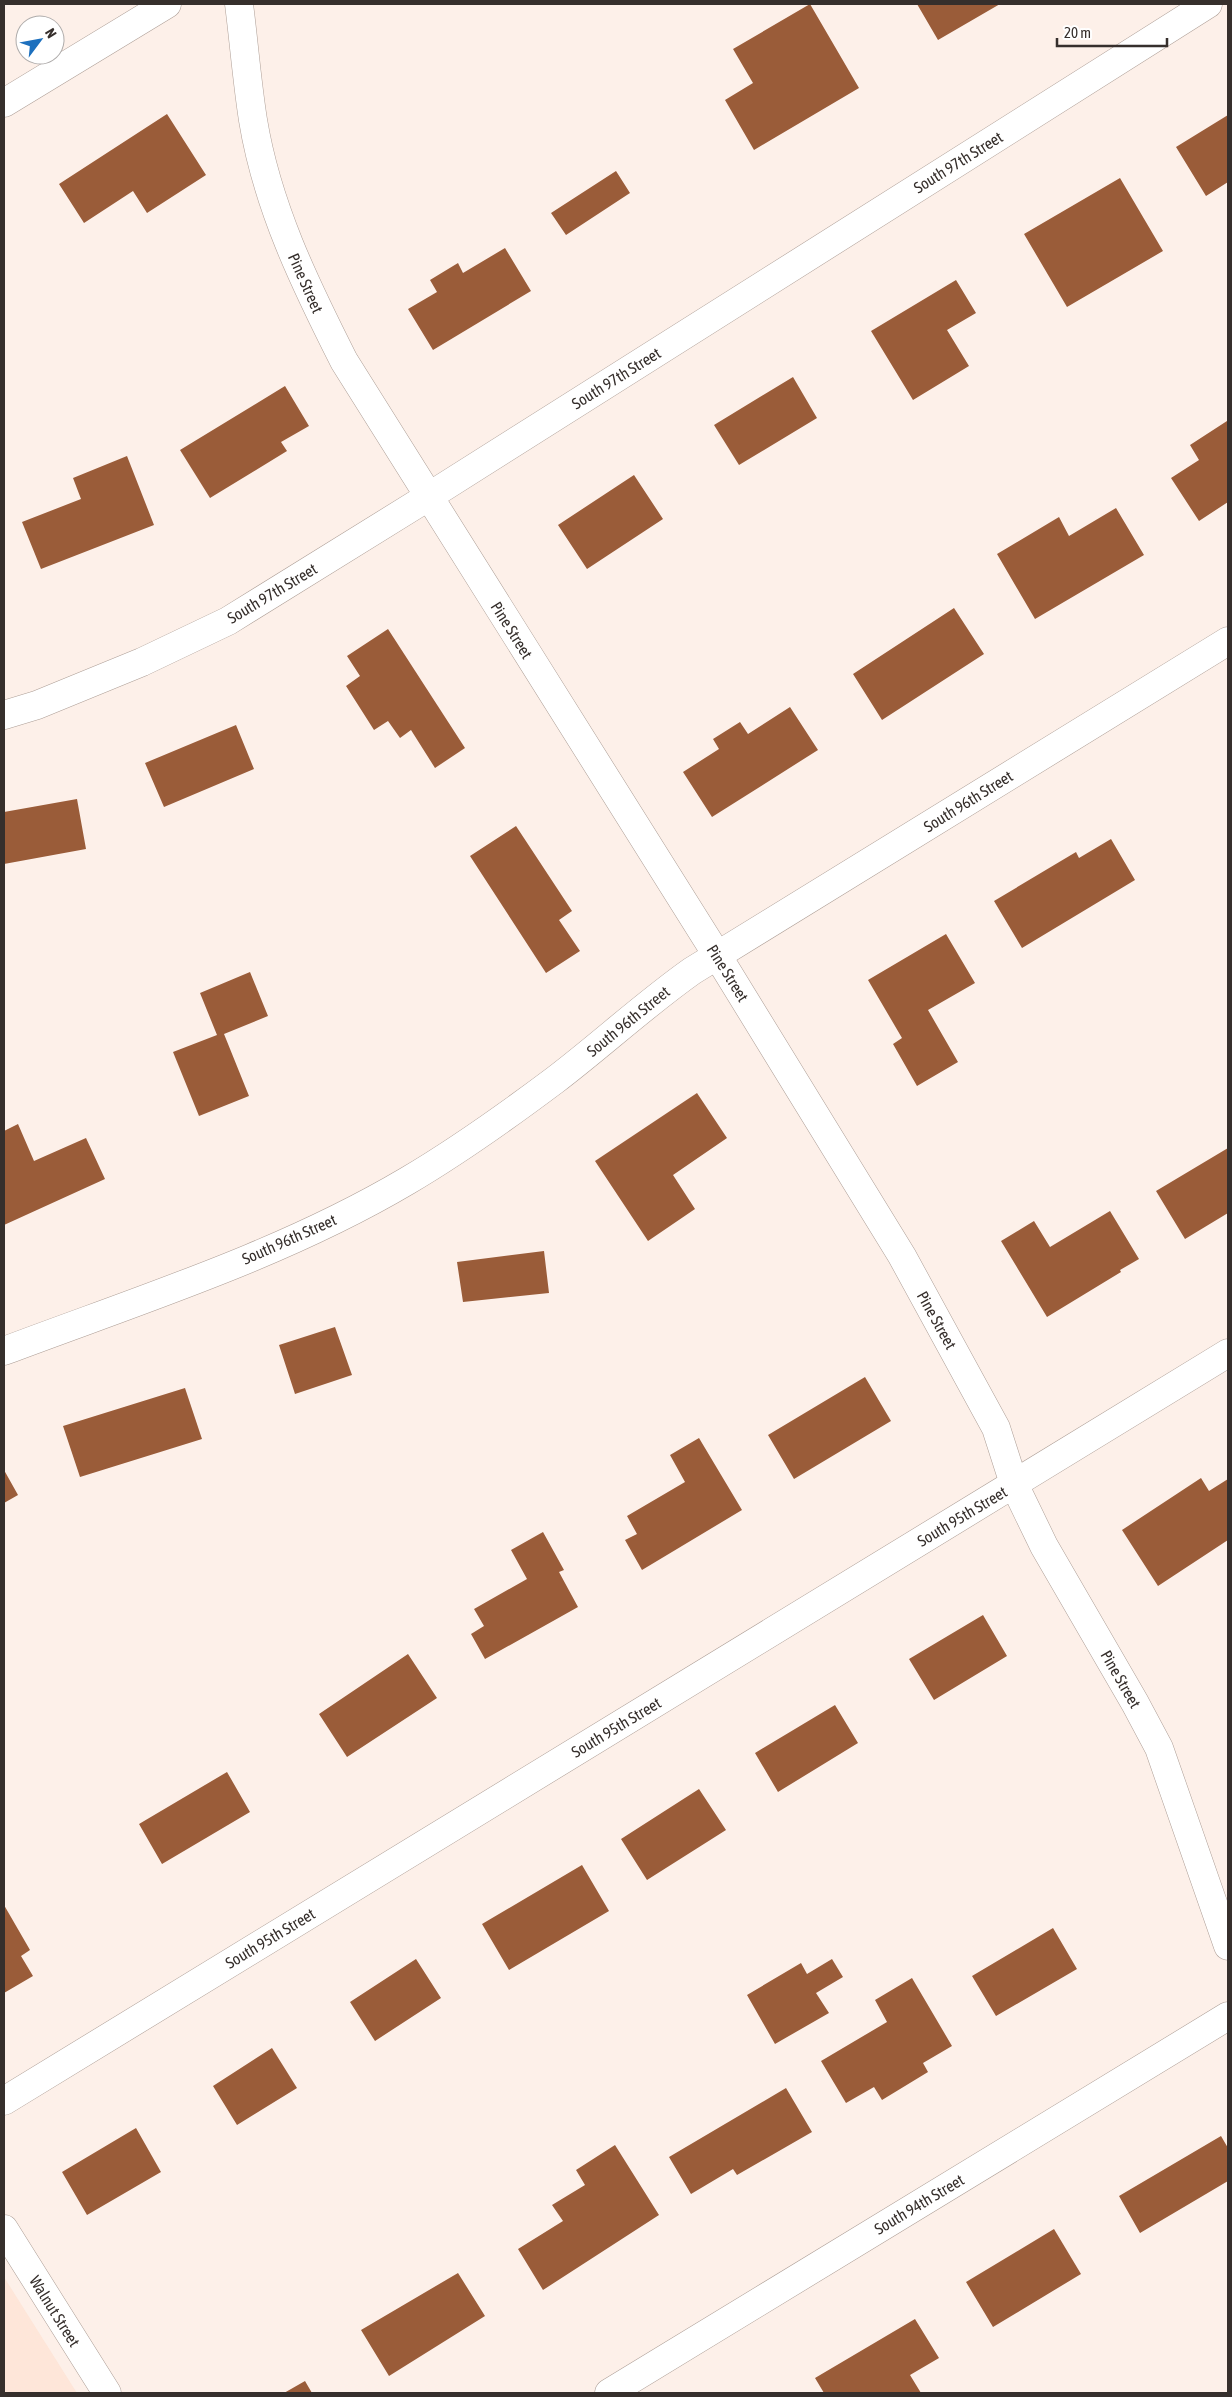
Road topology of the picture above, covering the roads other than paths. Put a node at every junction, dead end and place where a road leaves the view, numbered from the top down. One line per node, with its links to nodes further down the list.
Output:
1 (167, 4): 4 (street)
2 (239, 4): 5 (street, Pine Street)
3 (1208, 4): 5 (street, South 97th Street)
4 (4, 103)
5 (428, 497): 7 (street, South 97th Street); 8 (street, Pine Street)
6 (1228, 641): 8 (street, South 96th Street)
7 (4, 715)
8 (717, 955): 9 (street, South 96th Street); 11 (street, Pine Street)
9 (4, 1351)
10 (1228, 1353): 11 (street, South 95th Street)
11 (1014, 1484): 12 (street, Pine Street); 14 (street, South 95th Street)
12 (1228, 1946)
13 (1228, 2016): 17 (street, South 94th Street)
14 (4, 2101)
15 (4, 2229): 16 (street, Walnut Street)
16 (107, 2393)
17 (609, 2393)

